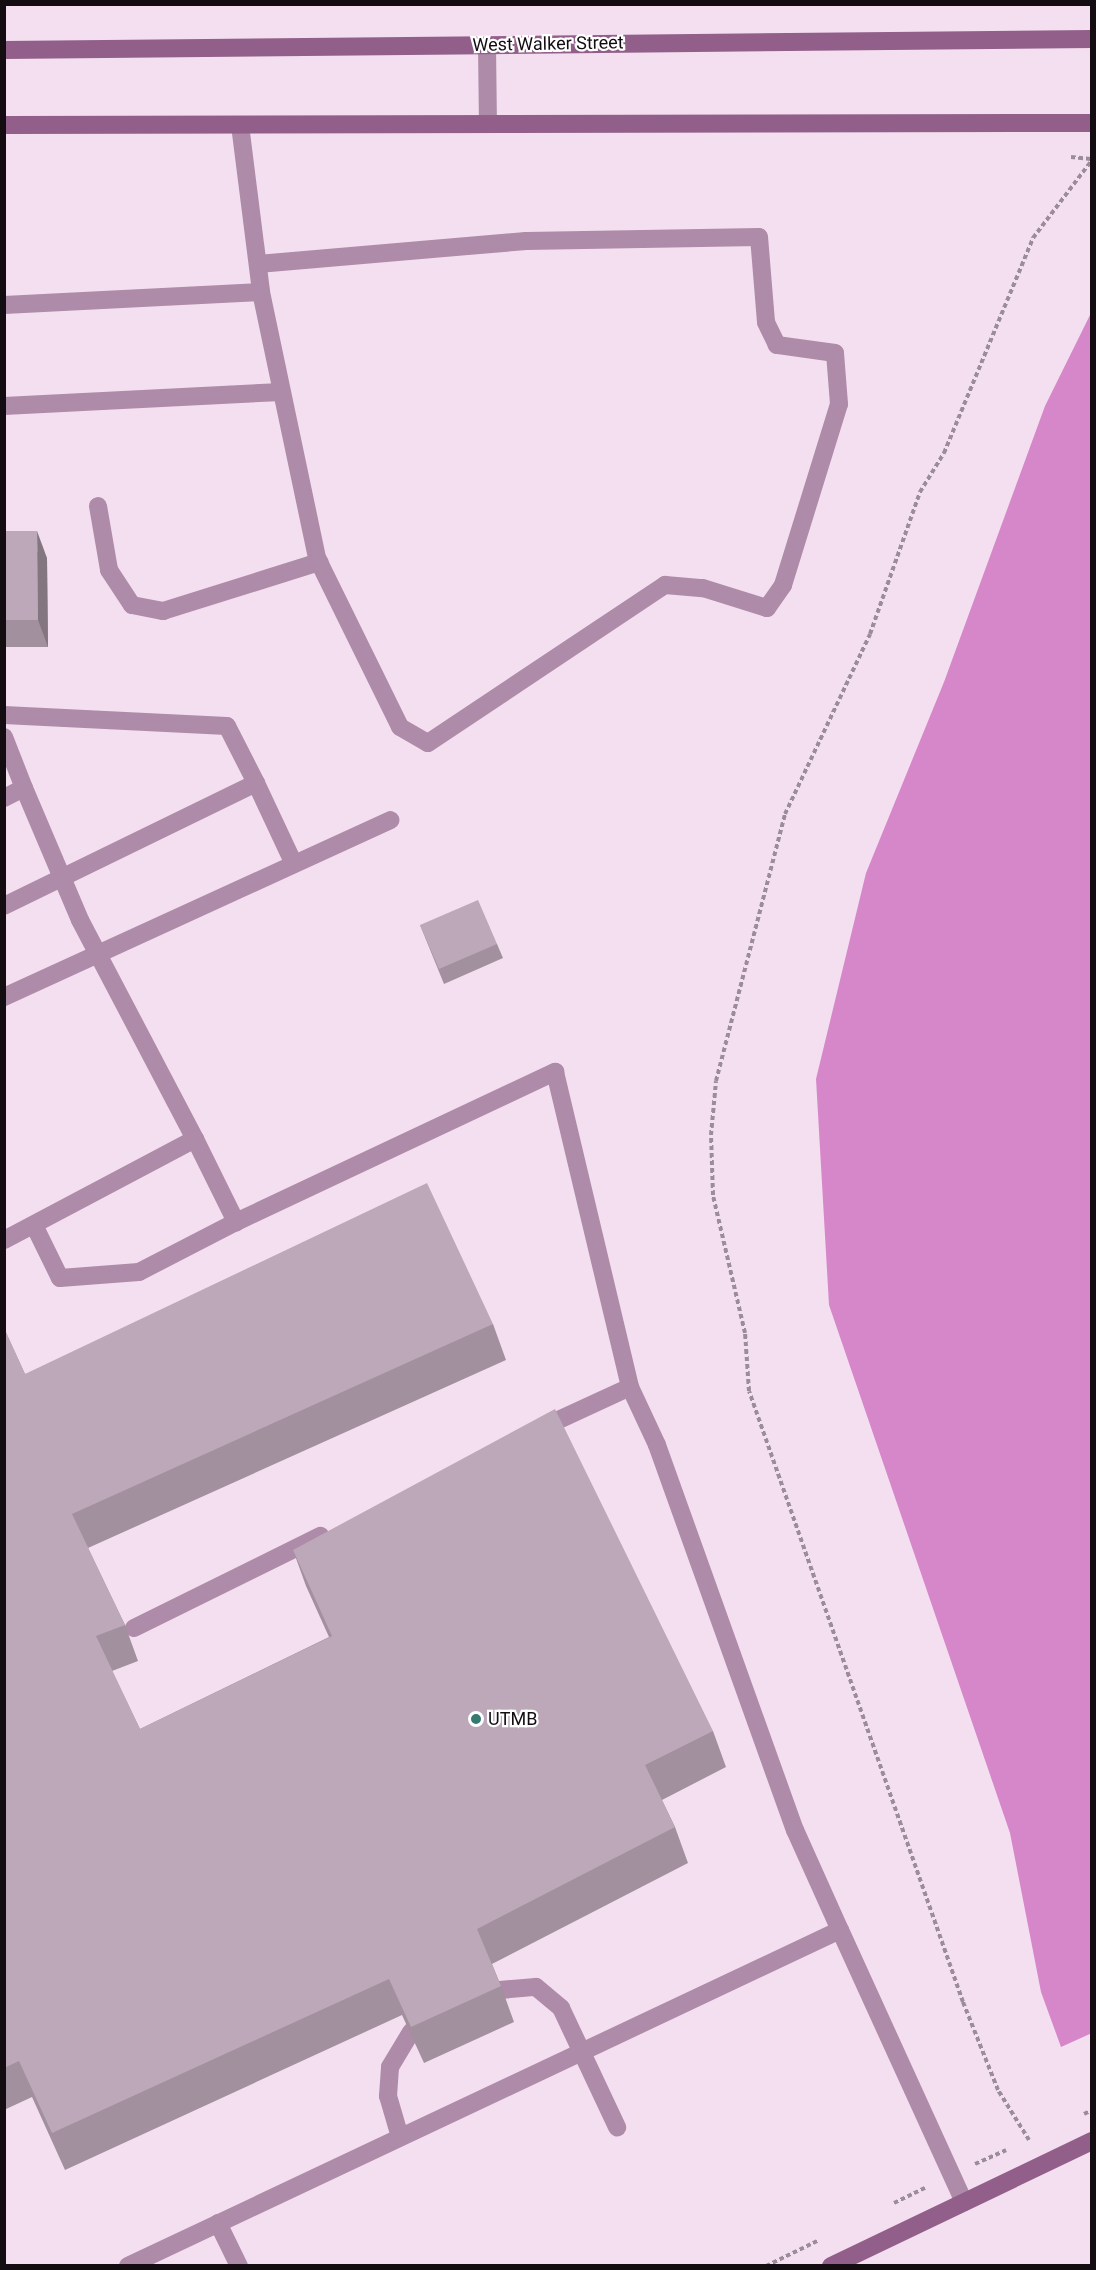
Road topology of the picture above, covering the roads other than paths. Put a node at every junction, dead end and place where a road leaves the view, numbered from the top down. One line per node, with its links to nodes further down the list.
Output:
1 (1092, 39): 2 (street, West Walker Street)
2 (487, 45): 3 (street, West Walker Street); 5 (street)
3 (4, 50)
4 (1092, 123): 5 (street)
5 (488, 124): 7 (street)
6 (4, 125): 7 (street)
7 (240, 125): 8 (street)
8 (258, 264): 9 (street); 14 (street)
9 (261, 292): 10 (street); 11 (street)
10 (4, 305)
11 (282, 392): 12 (street); 14 (street)
12 (4, 406)
13 (98, 506): 14 (street)
14 (319, 562)
15 (4, 715): 17 (street)
16 (4, 736): 18 (street)
17 (256, 783): 21 (street); 22 (street)
18 (24, 788): 19 (street); 22 (street)
19 (4, 798)
20 (390, 820): 21 (street)
21 (294, 864): 24 (street)
22 (63, 880): 23 (street); 24 (street)
23 (4, 906)
24 (100, 953): 25 (street); 26 (street)
25 (4, 997)
26 (195, 1139): 27 (street); 28 (street)
27 (236, 1222): 28 (street); 30 (street)
28 (34, 1225): 29 (street)
29 (4, 1240)
30 (630, 1388): 31 (street); 34 (street)
31 (522, 1438)
32 (338, 1528): 33 (street)
33 (134, 1628)
34 (840, 1930): 37 (street); 41 (street)
35 (500, 1989): 37 (street)
36 (411, 2032): 39 (street)
37 (582, 2052): 38 (street); 39 (street)
38 (617, 2127)
39 (400, 2137): 42 (street)
40 (1092, 2140): 41 (street)
41 (964, 2202): 45 (street)
42 (218, 2223): 43 (street); 44 (street)
43 (128, 2265)
44 (239, 2265)
45 (831, 2265)

